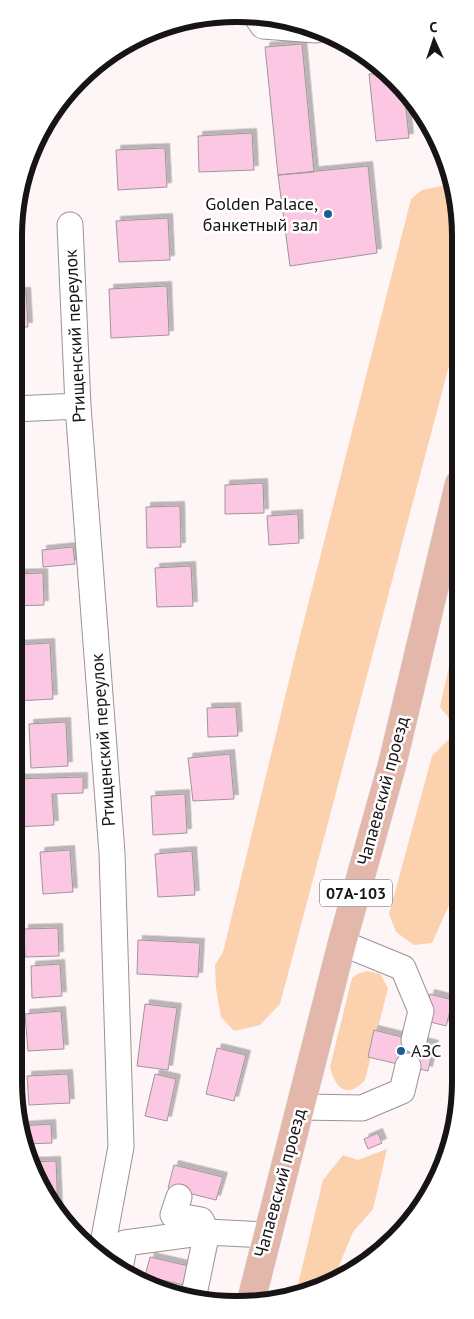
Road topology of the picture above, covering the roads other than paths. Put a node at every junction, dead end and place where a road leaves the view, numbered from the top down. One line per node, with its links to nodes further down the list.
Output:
1 (262, 24): 2 (street)
2 (280, 27)
3 (70, 225): 4 (street, Ртищенский переулок)
4 (78, 406): 5 (street); 13 (street, Ртищенский переулок)
5 (22, 409)
6 (452, 513): 7 (main road, Чапаевский проезд / 07А-103)
7 (342, 943): 8 (street); 10 (main road, Чапаевский проезд / 07А-103)
8 (414, 1040)
9 (408, 1066): 10 (street)
10 (300, 1107): 12 (main road, Чапаевский проезд / 07А-103)
11 (195, 1212): 12 (street); 14 (street); 15 (street)
12 (266, 1235): 16 (main road, Чапаевский проезд / 07А-103)
13 (102, 1248)
14 (121, 1262)
15 (193, 1292)
16 (252, 1296)

